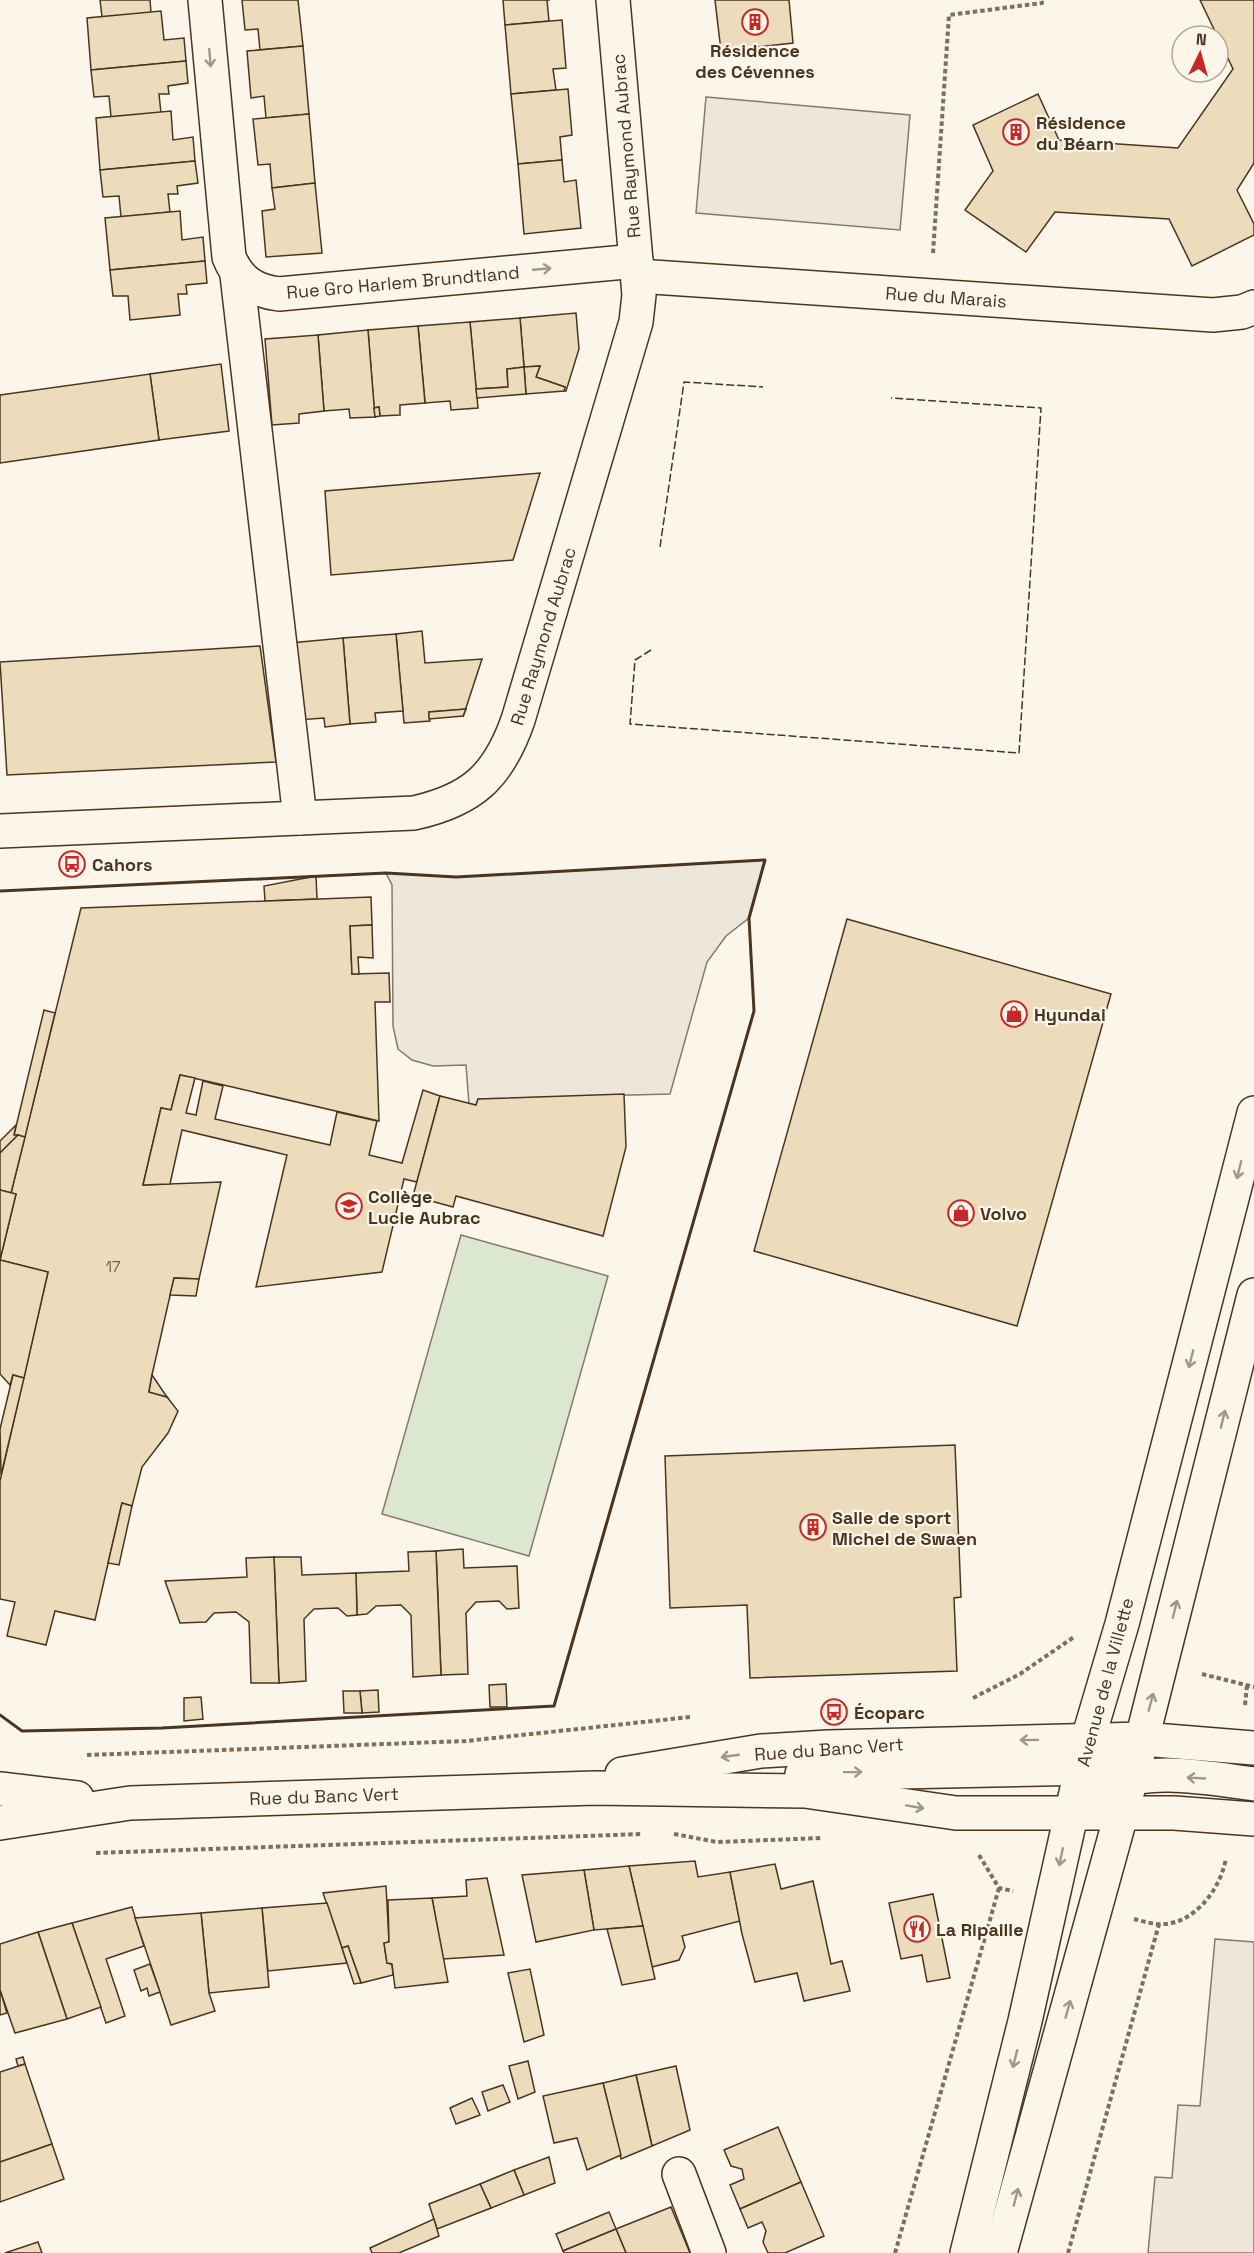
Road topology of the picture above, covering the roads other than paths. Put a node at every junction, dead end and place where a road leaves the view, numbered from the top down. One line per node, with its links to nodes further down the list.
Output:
1 (205, 0): 4 (street, one-way to 4)
2 (613, 0): 3 (street, Rue Raymond Aubrac)
3 (637, 269): 4 (street, Rue Gro Harlem Brundtland, one-way to 3); 5 (street, Rue du Marais); 6 (street, Rue Raymond Aubrac)
4 (237, 275): 6 (street)
5 (1254, 307)
6 (300, 818): 7 (street, Rue Raymond Aubrac)
7 (0, 831)
8 (1254, 1113): 12 (street, Avenue de la Villette, one-way to 12)
9 (1254, 1295): 10 (street, one-way to 9)
10 (1142, 1739): 11 (street, Rue du Banc Vert); 12 (street, Rue du Banc Vert); 13 (street)
11 (1254, 1748)
12 (1085, 1754): 15 (street, Rue du Banc Vert, one-way to 15); 17 (street, Rue du Banc Vert, one-way to 12); 20 (street, Avenue de la Villette)
13 (1131, 1778): 14 (street, one-way to 13); 19 (street); 20 (street)
14 (1254, 1784)
15 (518, 1788): 17 (street, Rue du Banc Vert); 18 (street, Rue du Banc Vert)
16 (0, 1789): 18 (street, Rue du Banc Vert)
17 (669, 1790): 20 (street, Rue du Banc Vert, one-way to 20)
18 (130, 1803): 22 (street, Rue du Banc Vert)
19 (1122, 1812): 20 (street, Rue du Banc Vert); 21 (street, Rue du Banc Vert); 26 (street, one-way to 19)
20 (1071, 1814): 25 (street, Avenue de la Villette, one-way to 25)
21 (1254, 1819)
22 (0, 1823)
23 (679, 2174): 24 (street)
24 (709, 2253)
25 (967, 2253)
26 (1000, 2253)

